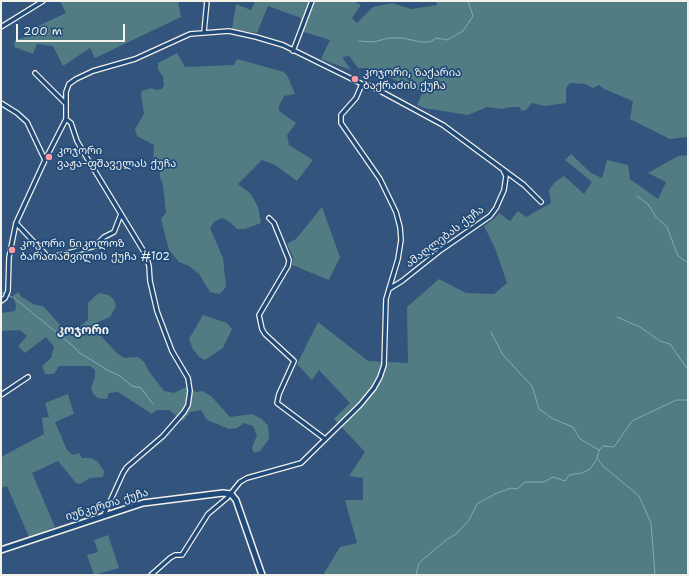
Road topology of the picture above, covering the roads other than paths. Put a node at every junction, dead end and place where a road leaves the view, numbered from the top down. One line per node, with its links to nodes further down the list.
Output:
1 (42, 1): 4 (street)
2 (207, 1): 5 (street)
3 (312, 1): 6 (street)
4 (1, 27)
5 (204, 32): 6 (street); 10 (street)
6 (293, 51): 8 (street)
7 (36, 73): 10 (street)
8 (362, 84): 13 (street); 18 (street)
9 (1, 103): 12 (street)
10 (66, 104): 11 (street)
11 (66, 119): 12 (street); 15 (street)
12 (45, 160): 17 (street)
13 (503, 169): 14 (street); 18 (street, ამაღლებას ქუჩა)
14 (541, 202)
15 (121, 214): 17 (street); 24 (street)
16 (270, 218): 22 (street)
17 (16, 223): 19 (street)
18 (389, 289): 22 (street)
19 (1, 301)
20 (28, 377): 21 (street)
21 (1, 395)
22 (324, 439): 23 (street)
23 (231, 494): 24 (main road, იუნკერთა ქუჩა); 26 (street); 27 (main road)
24 (104, 515): 25 (main road, იუნკერთა ქუჩა)
25 (1, 550)
26 (152, 575)
27 (262, 575)

